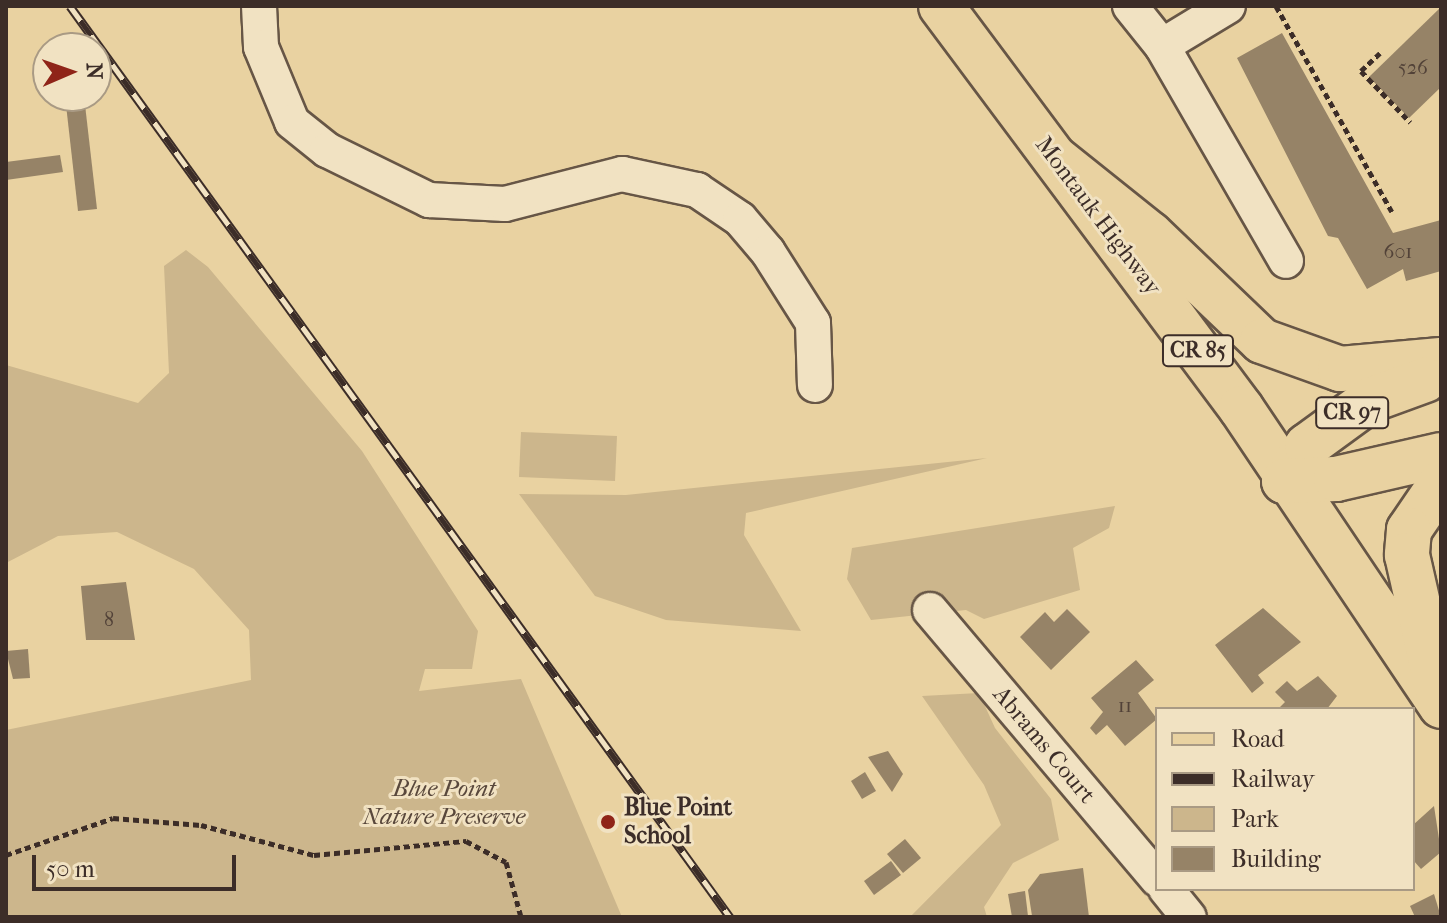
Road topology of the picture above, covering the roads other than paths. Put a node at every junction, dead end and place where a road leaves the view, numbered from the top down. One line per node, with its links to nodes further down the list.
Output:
1 (259, 6): 10 (street)
2 (941, 6): 6 (main road, Montauk Highway / CR 85)
3 (1130, 6): 5 (street)
4 (1228, 6): 5 (street)
5 (1162, 46): 7 (street)
6 (1056, 159): 8 (main road); 12 (main road, Montauk Highway / CR 85)
7 (1286, 261)
8 (1441, 360)
9 (1441, 374): 12 (main road, CR 97)
10 (815, 385)
11 (1441, 455): 12 (main road, CR 97)
12 (1284, 481): 15 (main road, Montauk Highway / CR 85)
13 (1441, 483): 15 (main road)
14 (930, 610): 16 (street, Abrams Court)
15 (1441, 705)
16 (1155, 877)
17 (1168, 891): 18 (street)
18 (1189, 917)

